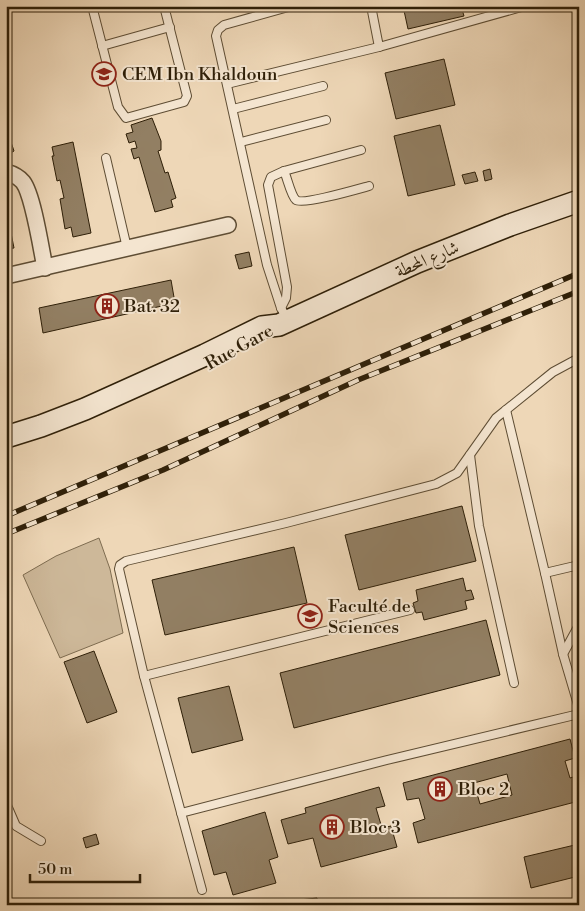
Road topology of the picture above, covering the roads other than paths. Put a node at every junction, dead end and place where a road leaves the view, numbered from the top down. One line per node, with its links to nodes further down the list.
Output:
1 (92, 6): 7 (lane)
2 (164, 6): 6 (lane)
3 (292, 6): 9 (lane)
4 (371, 6): 8 (lane)
5 (525, 6): 8 (lane)
6 (170, 27): 7 (lane); 7 (lane)
7 (102, 46)
8 (380, 47): 9 (lane)
9 (227, 84): 11 (lane)
10 (323, 86): 11 (lane)
11 (233, 109): 13 (lane)
12 (326, 120): 13 (lane)
13 (241, 142): 24 (lane)
14 (361, 150): 16 (lane)
15 (106, 158): 21 (lane)
16 (284, 171): 18 (lane); 24 (lane)
17 (6, 172): 22 (street)
18 (369, 186)
19 (579, 201): 24 (main road, شارع المحطة)
20 (228, 225): 21 (street)
21 (127, 248): 22 (street)
22 (45, 268): 23 (street)
23 (6, 276)
24 (283, 318): 27 (main road, Rue Gare); 28 (main road, Rue Gare)
25 (579, 358): 26 (lane)
26 (506, 410): 29 (lane); 31 (lane)
27 (6, 437)
28 (6, 446)
29 (470, 455): 35 (lane); 36 (lane)
30 (579, 565): 31 (lane)
31 (545, 573): 34 (lane)
32 (410, 610): 35 (lane)
33 (579, 625): 34 (lane)
34 (563, 654): 37 (lane)
35 (144, 676): 40 (lane)
36 (514, 683)
37 (579, 708)
38 (579, 714): 40 (lane)
39 (6, 803): 41 (lane)
40 (181, 814): 42 (lane)
41 (41, 841)
42 (202, 890)

